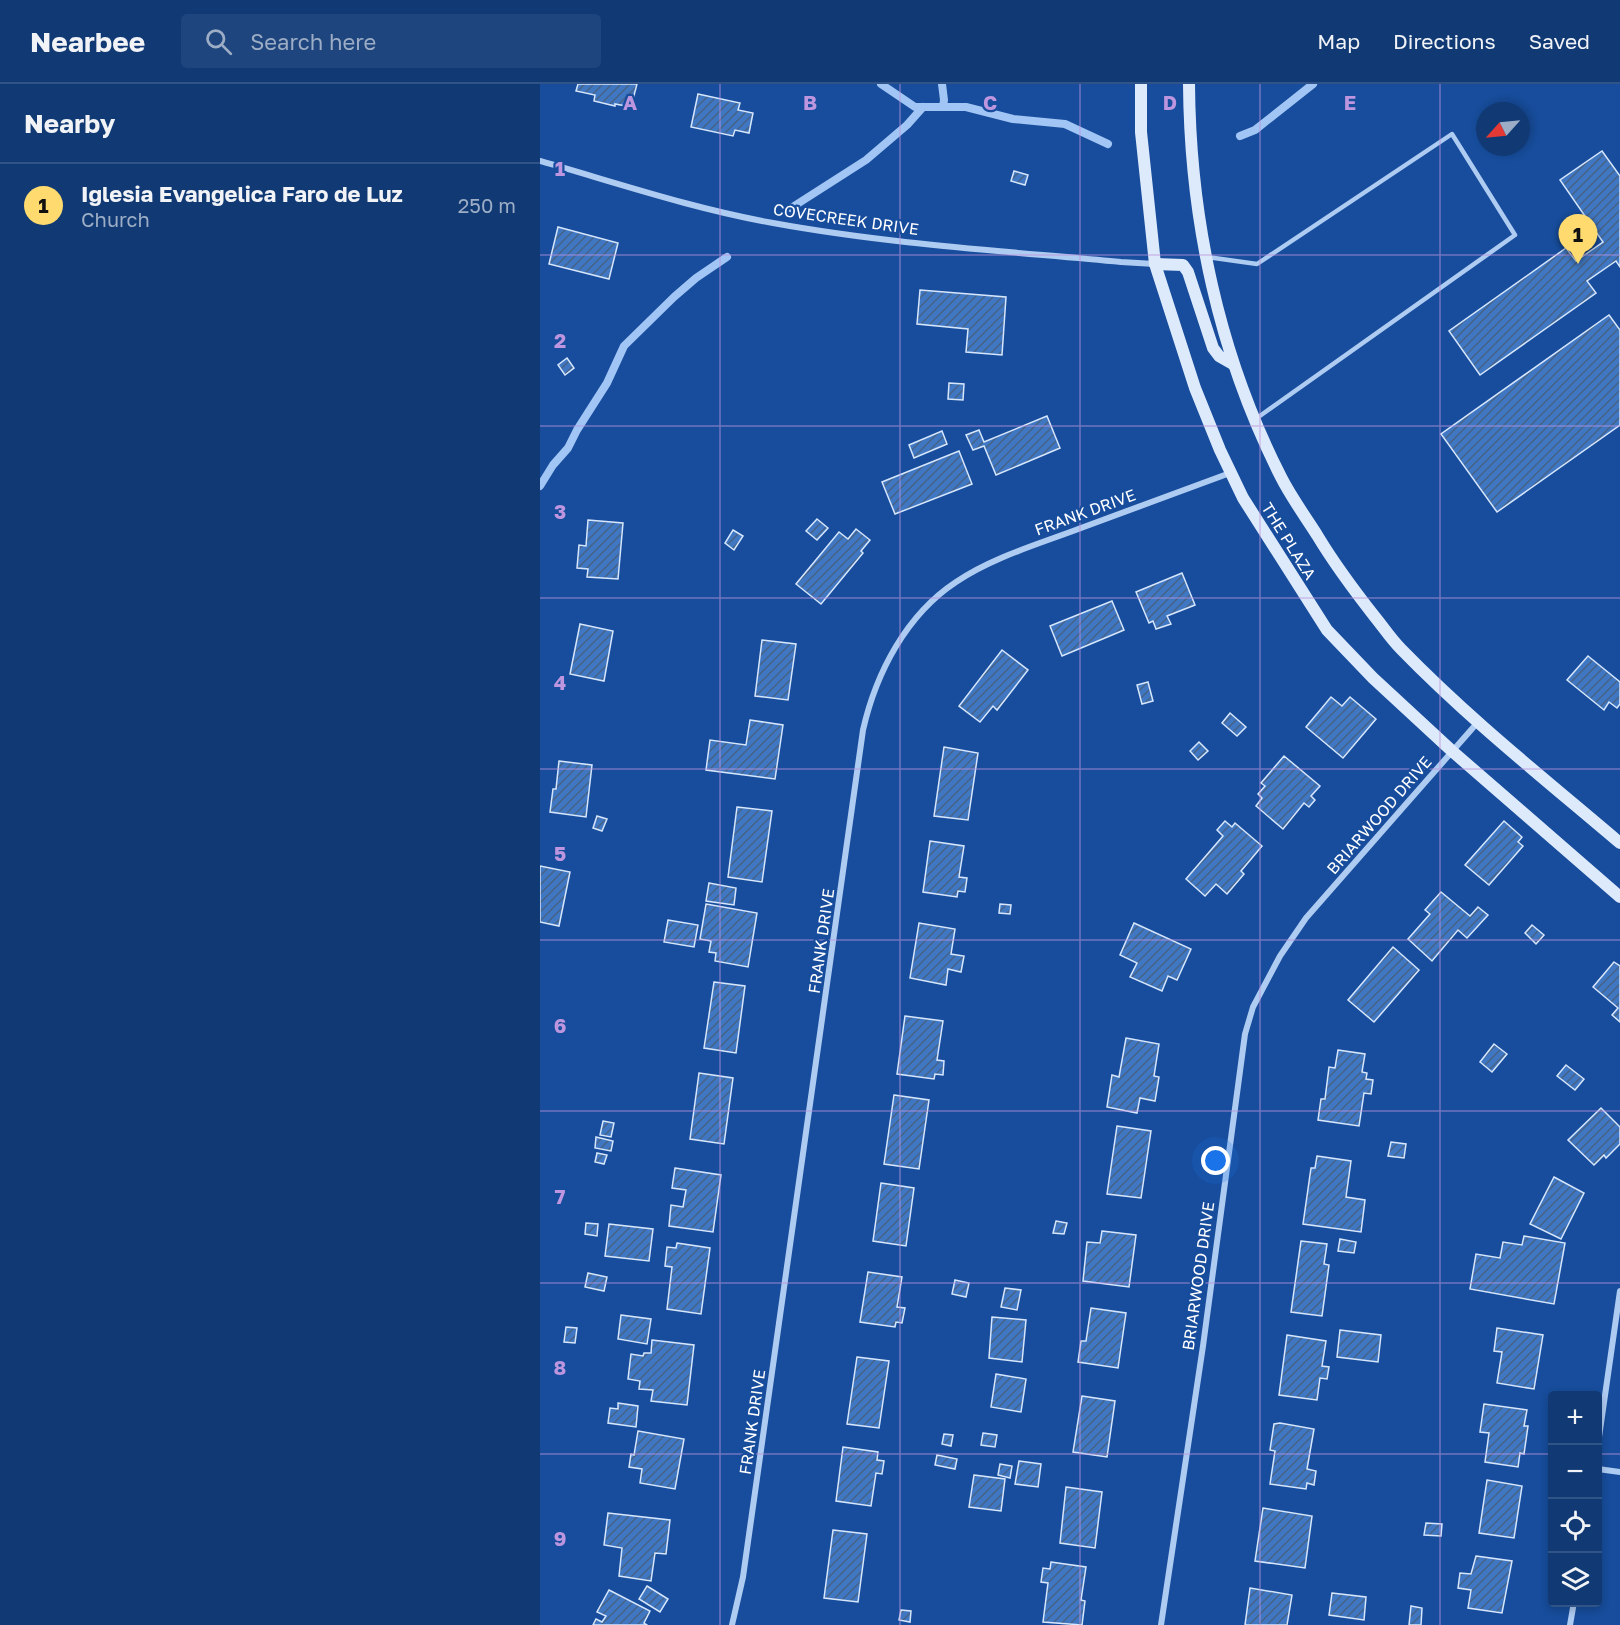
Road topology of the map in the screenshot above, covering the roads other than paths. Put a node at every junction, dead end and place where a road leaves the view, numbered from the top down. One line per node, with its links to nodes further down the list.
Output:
1 (1141, 84): 5 (main road, THE PLAZA)
2 (1189, 84): 4 (main road, THE PLAZA)
3 (540, 161): 5 (street, COVECREEK DRIVE)
4 (1206, 257): 6 (main road, THE PLAZA); 7 (lane)
5 (1155, 264): 6 (main road); 8 (main road, THE PLAZA)
6 (1233, 364): 7 (main road, THE PLAZA)
7 (1255, 420): 9 (main road, THE PLAZA)
8 (1230, 473): 10 (main road, THE PLAZA); 18 (street, FRANK DRIVE)
9 (1478, 722): 10 (street, BRIARWOOD DRIVE); 11 (main road, THE PLAZA)
10 (1452, 751): 12 (main road, THE PLAZA); 19 (street, BRIARWOOD DRIVE)
11 (1620, 843)
12 (1620, 897)
13 (1620, 1291): 14 (street)
14 (1602, 1416)
15 (1602, 1470): 16 (street)
16 (1620, 1472)
17 (1573, 1607): 20 (street)
18 (732, 1625)
19 (1161, 1625)
20 (1570, 1625)

